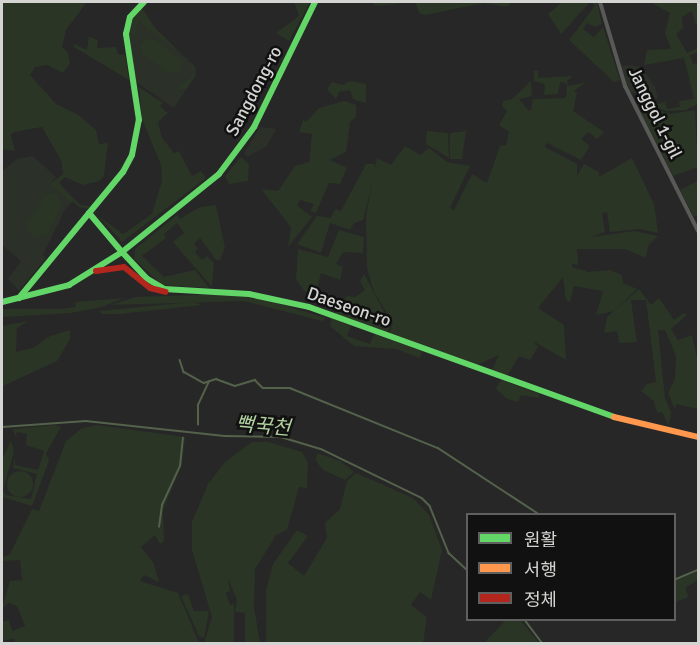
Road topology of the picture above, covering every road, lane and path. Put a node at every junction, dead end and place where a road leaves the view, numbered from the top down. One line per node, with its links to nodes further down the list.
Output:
1 (144, 2): 4 (street)
2 (315, 2): 6 (street, Sangdong-ro)
3 (600, 2): 5 (street, Janggol 1-gil)
4 (89, 213): 6 (street, Daeseon-ro); 8 (street)
5 (699, 231)
6 (122, 252): 7 (street); 9 (street, Daeseon-ro)
7 (91, 273): 9 (street); 10 (street)
8 (34, 280): 10 (street); 11 (street)
9 (177, 292): 13 (street, Daeseon-ro)
10 (43, 294): 11 (street)
11 (18, 299): 12 (street)
12 (2, 302)
13 (699, 436)

